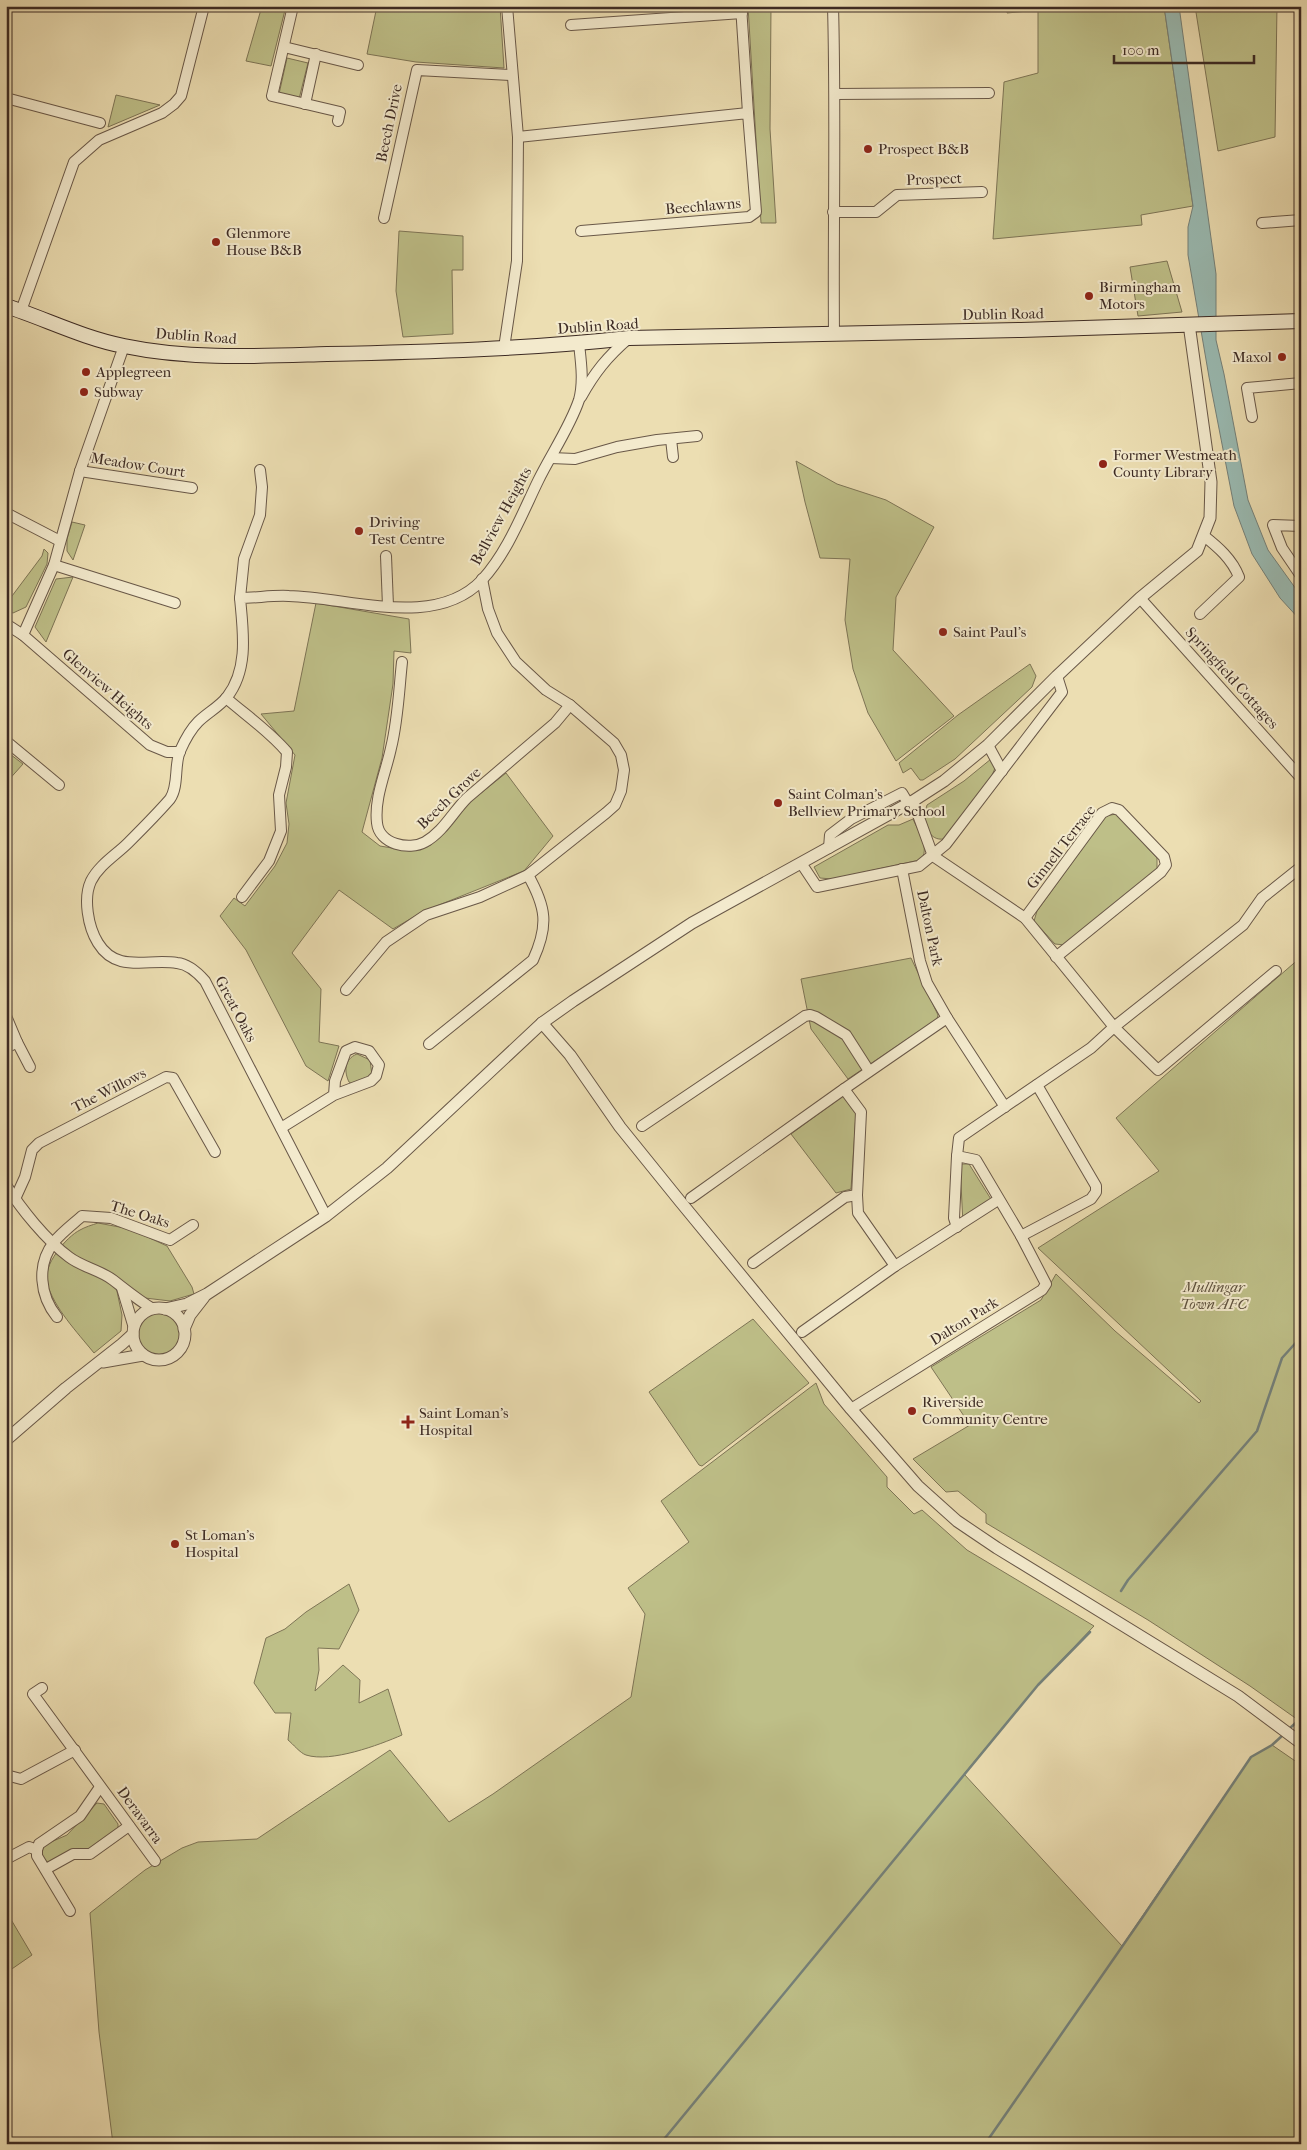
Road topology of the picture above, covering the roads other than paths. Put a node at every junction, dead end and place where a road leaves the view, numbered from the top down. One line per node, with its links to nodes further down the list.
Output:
1 (204, 6): 26 (street)
2 (293, 6): 7 (street)
3 (507, 6): 10 (street)
4 (833, 6): 12 (street)
5 (742, 9): 6 (street, Beechlawns); 15 (street, Beechlawns)
6 (571, 25)
7 (284, 46): 8 (street); 14 (street)
8 (316, 54): 9 (street); 14 (street)
9 (358, 65)
10 (512, 75): 18 (street); 21 (street, Beech Drive)
11 (989, 93): 12 (street)
12 (835, 94): 20 (street)
13 (6, 98): 17 (street)
14 (305, 104): 16 (street)
15 (748, 112): 18 (street); 24 (street, Beechlawns)
16 (338, 121)
17 (100, 123)
18 (518, 137): 33 (street)
19 (982, 192): 20 (street, Prospect)
20 (833, 212): 29 (street)
21 (384, 218)
22 (1301, 220): 23 (street)
23 (1262, 223)
24 (581, 231)
25 (6, 306): 26 (main road, Dublin Road)
26 (21, 311): 32 (main road, Dublin Road)
27 (1301, 321): 28 (main road, Dublin Road)
28 (1194, 324): 29 (main road, Dublin Road); 46 (street)
29 (834, 334): 30 (main road, Dublin Road)
30 (629, 338): 31 (main road, Dublin Road); 35 (street)
31 (579, 344): 33 (main road, Dublin Road); 35 (street, Bellview Heights)
32 (124, 346): 33 (main road, Dublin Road); 42 (street, Meadow Court)
33 (504, 348)
34 (1301, 383): 36 (street)
35 (579, 400): 40 (street, Bellview Heights)
36 (1252, 417)
37 (697, 436): 38 (street)
38 (671, 438): 39 (street); 40 (street)
39 (673, 457)
40 (551, 458): 51 (street, Bellview Heights)
41 (260, 470): 52 (street)
42 (80, 471): 43 (street, Meadow Court); 47 (street, Meadow Court)
43 (192, 488)
44 (6, 513): 47 (street)
45 (1301, 526): 50 (street)
46 (1204, 536): 53 (street); 56 (street)
47 (60, 542): 49 (street, Meadow Court)
48 (386, 556): 55 (street)
49 (54, 565): 54 (street); 58 (street)
50 (1301, 576)
51 (482, 580): 55 (street, Bellview Heights); 62 (street)
52 (240, 598): 55 (street, Bellview Heights); 61 (street)
53 (1140, 598): 60 (street); 67 (street, Springfield Cottages)
54 (175, 602)
55 (388, 606)
56 (1200, 614)
57 (6, 624): 58 (street, Glenview Heights)
58 (23, 635): 65 (street, Glenview Heights)
59 (402, 662): 62 (street, Beech Grove)
60 (1057, 676): 64 (street); 66 (street)
61 (226, 698): 65 (street); 75 (street)
62 (570, 705): 74 (street)
63 (6, 741): 68 (street)
64 (988, 745): 66 (street); 69 (street)
65 (180, 752): 94 (street, Great Oaks)
66 (1002, 771): 70 (street)
67 (1301, 778)
68 (59, 785)
69 (910, 802): 70 (street); 71 (street)
70 (933, 856): 73 (street); 76 (street)
71 (801, 863): 73 (street); 82 (street)
72 (1301, 867): 83 (street)
73 (902, 869): 81 (street, Dalton Park)
74 (528, 875): 79 (street); 85 (street)
75 (242, 897)
76 (1026, 918): 77 (street); 77 (street, Ginnell Terrace)
77 (1056, 957): 83 (street)
78 (1276, 971): 83 (street)
79 (346, 990)
80 (6, 1016): 84 (street)
81 (947, 1018): 88 (street); 92 (street, Dalton Park)
82 (542, 1023): 102 (street); 118 (street)
83 (1114, 1027): 89 (street)
84 (17, 1042): 86 (street); 87 (street)
85 (429, 1044)
86 (6, 1048)
87 (30, 1068)
88 (869, 1071): 90 (street); 93 (street)
89 (1038, 1085): 92 (street); 105 (street)
90 (844, 1089): 98 (street); 99 (street)
91 (334, 1095): 91 (street); 94 (street)
92 (1004, 1108): 96 (street)
93 (642, 1126)
94 (281, 1128): 102 (street, Great Oaks)
95 (214, 1152): 100 (street, The Willows)
96 (957, 1156): 101 (street, Dalton Park); 104 (street)
97 (6, 1185): 100 (street)
98 (857, 1196): 107 (street); 108 (street)
99 (691, 1198)
100 (15, 1199): 106 (street)
101 (998, 1200): 104 (street); 105 (street, Dalton Park)
102 (326, 1216): 110 (street)
103 (193, 1225): 106 (street, The Oaks)
104 (957, 1228): 108 (street)
105 (1021, 1236): 118 (street, Dalton Park)
106 (53, 1243): 109 (street); 112 (street)
107 (753, 1263)
108 (895, 1266): 115 (street)
109 (122, 1288): 111 (street); 114 (street)
110 (207, 1294): 111 (street); 113 (street)
111 (159, 1309): 113 (street); 114 (street)
112 (57, 1317)
113 (184, 1329): 116 (street)
114 (133, 1331): 116 (street); 117 (street)
115 (802, 1332)
116 (143, 1355): 117 (street)
117 (101, 1362): 119 (street)
118 (851, 1410): 121 (street)
119 (6, 1440)
120 (42, 1688): 122 (street, Deravarra)
121 (1301, 1743)
122 (75, 1750): 123 (street); 124 (street, Deravarra)
123 (6, 1775)
124 (100, 1787): 125 (street, Deravarra); 126 (street, Deravarra)
125 (129, 1826): 128 (street, Deravarra); 129 (street)
126 (37, 1850): 127 (street); 129 (street)
127 (6, 1859)
128 (154, 1861)
129 (46, 1869): 130 (street)
130 (70, 1911)

